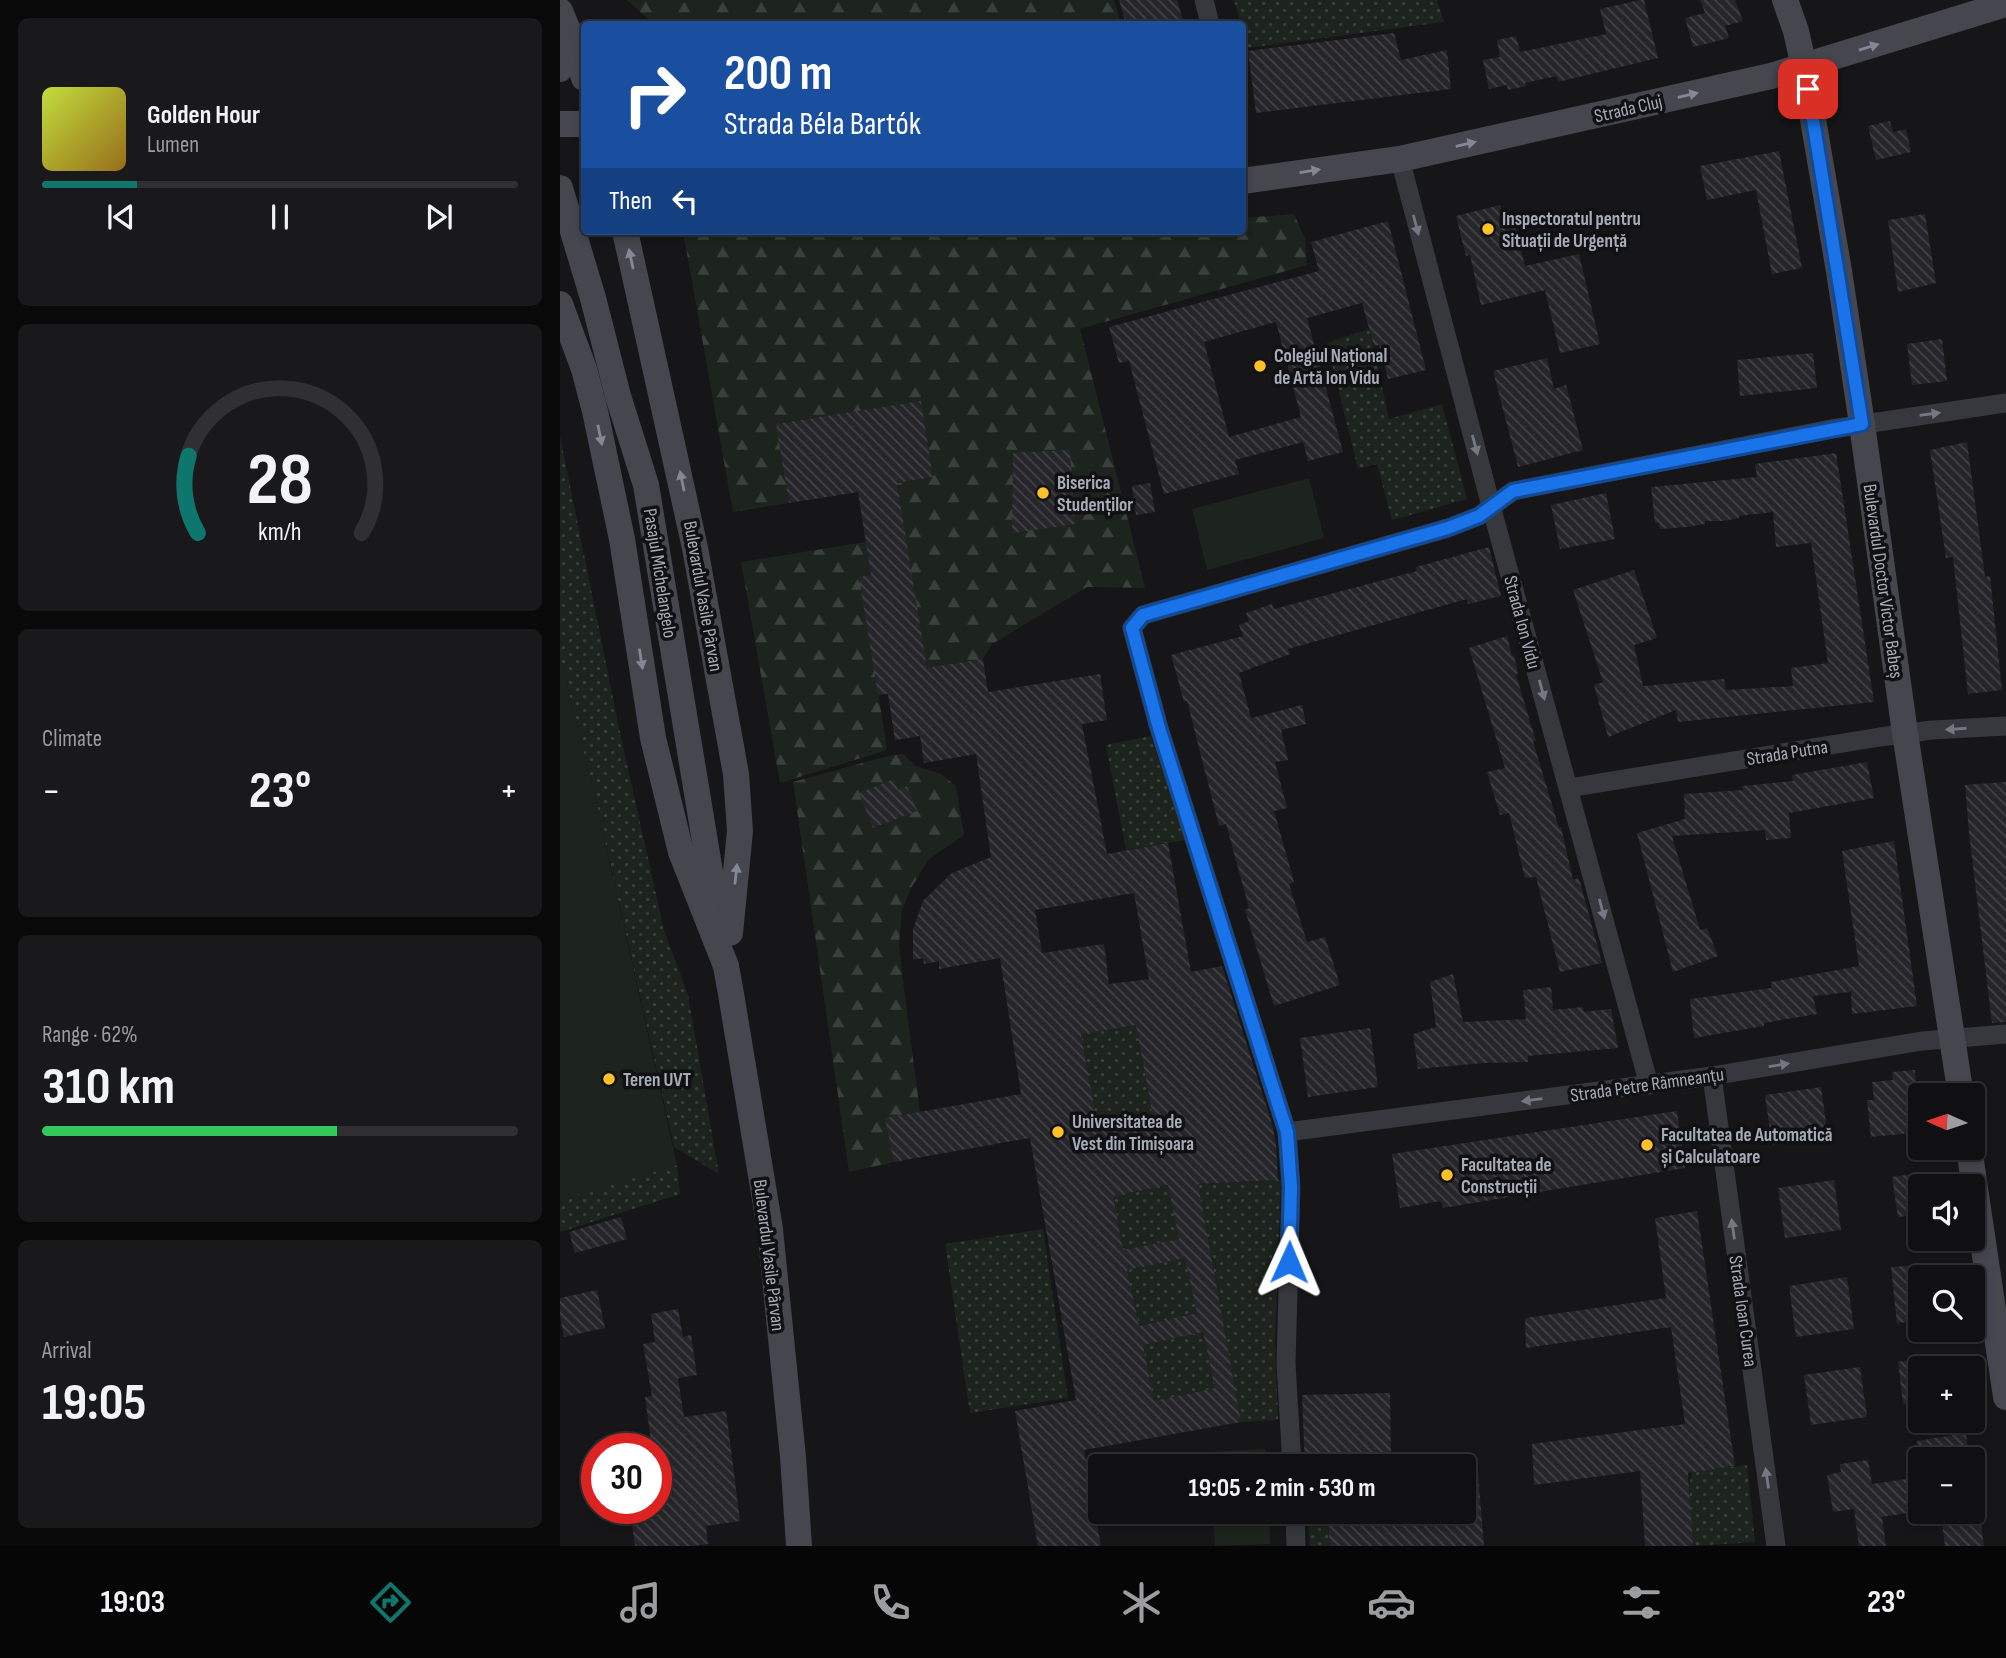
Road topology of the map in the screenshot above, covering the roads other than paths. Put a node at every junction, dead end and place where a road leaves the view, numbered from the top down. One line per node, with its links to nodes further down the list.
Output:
1 (1204, 0): 4 (street)
2 (1785, 0): 7 (main road, Bulevardul Doctor Victor Babeș)
3 (2006, 4): 7 (main road, Strada Cluj, one-way to 3)
4 (1209, 21)
5 (569, 22): 6 (main road); 8 (main road)
6 (581, 67)
7 (1804, 67): 11 (main road, Strada Cluj, one-way to 7); 17 (main road, Bulevardul Doctor Victor Babeș)
8 (560, 69)
9 (560, 124): 10 (main road)
10 (581, 124)
11 (1399, 159): 12 (main road, Strada Cluj, one-way to 11); 18 (street, Strada Ion Vidu, one-way to 18)
12 (1246, 180)
13 (560, 188): 22 (main road, Pasajul Michelangelo)
14 (626, 235): 22 (main road, Bulevardul Vasile Pârvan, one-way to 14)
15 (560, 304): 22 (main road, Bulevardul Vasile Pârvan, one-way to 22)
16 (2006, 403): 17 (street, one-way to 16)
17 (1862, 424): 18 (street); 20 (main road, Bulevardul Doctor Victor Babeș)
18 (1491, 506): 21 (street, Strada Ion Vidu, one-way to 21); 28 (street)
19 (2006, 726): 20 (street, Strada Putna, one-way to 20)
20 (1905, 733): 21 (street, Strada Putna); 24 (main road, Bulevardul Doctor Victor Babeș)
21 (1569, 789): 27 (street, Strada Ion Vidu, one-way to 27)
22 (726, 966): 33 (main road, Bulevardul Vasile Pârvan)
23 (2006, 1034): 24 (street, Strada Petre Râmneanțu)
24 (1952, 1038): 25 (street, Strada Petre Râmneanțu, one-way to 24); 26 (main road, Bulevardul Doctor Victor Babeș)
25 (1712, 1076): 27 (street, Strada Petre Râmneanțu); 35 (street, Strada Ioan Curea, one-way to 25)
26 (1959, 1083)
27 (1648, 1085): 28 (street, Strada Petre Râmneanțu, one-way to 28)
28 (1287, 1132): 31 (street)
29 (1971, 1160): 30 (main road)
30 (2006, 1397)
31 (1291, 1454)
32 (1295, 1524): 34 (street)
33 (799, 1546)
34 (1296, 1546)
35 (1776, 1546)

